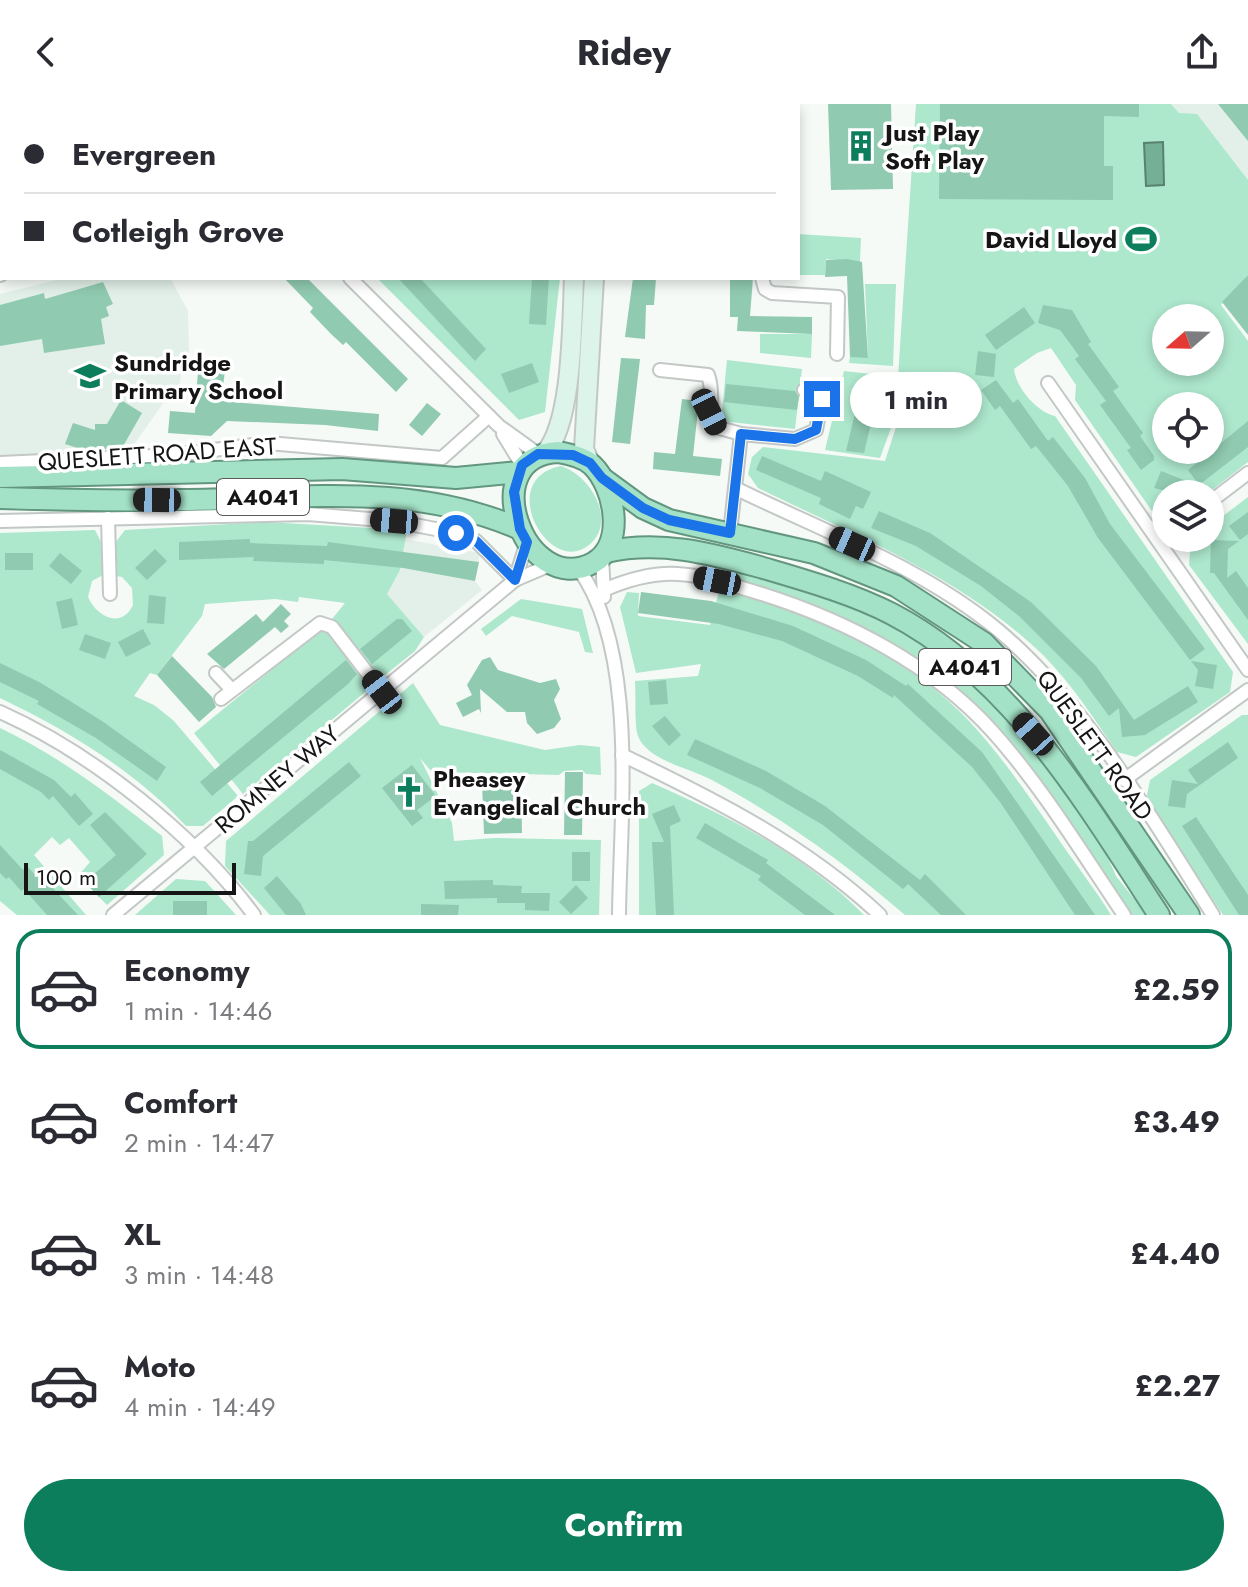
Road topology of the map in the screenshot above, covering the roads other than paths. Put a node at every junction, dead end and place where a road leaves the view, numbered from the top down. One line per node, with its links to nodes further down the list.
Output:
1 (352, 280): 9 (street)
2 (574, 280): 12 (main road)
3 (594, 280): 14 (main road)
4 (763, 280): 5 (street)
5 (837, 354)
6 (660, 370): 11 (street)
7 (1048, 383): 22 (street)
8 (804, 390): 11 (street)
9 (489, 416): 10 (street); 13 (street, QUESLETT ROAD EAST)
10 (499, 426): 12 (street); 12 (street)
11 (741, 434): 17 (street)
12 (531, 461): 14 (highway); 16 (highway, QUESLETT ROAD EAST / A4041); 24 (highway)
13 (0, 463)
14 (596, 471): 23 (highway, QUESLETT ROAD / A4041); 26 (highway)
15 (1248, 473): 18 (street)
16 (0, 477)
17 (737, 489): 23 (street); 42 (street, QUESLETT ROAD)
18 (1224, 491)
19 (0, 498): 24 (highway, QUESLETT ROAD EAST / A4041)
20 (108, 518): 21 (street); 30 (street); 32 (street)
21 (0, 521)
22 (1152, 522)
23 (730, 533): 27 (highway); 50 (highway, QUESLETT ROAD / A4041)
24 (524, 535): 28 (highway); 30 (street)
25 (1173, 552): 34 (street)
26 (604, 554): 27 (highway, QUESLETT ROAD / A4041); 29 (highway); 31 (street)
27 (725, 557): 49 (highway, QUESLETT ROAD / A4041)
28 (550, 565): 29 (highway); 30 (street, ROMNEY WAY)
29 (578, 568): 33 (street)
30 (515, 580): 38 (street, ROMNEY WAY)
31 (604, 590): 33 (street); 48 (street)
32 (110, 594)
33 (604, 619): 41 (street)
34 (1248, 670)
35 (216, 673): 36 (street)
36 (232, 690): 38 (street); 39 (street)
37 (1248, 690): 42 (street)
38 (382, 692): 43 (street, ROMNEY WAY)
39 (221, 699)
40 (0, 712): 43 (street)
41 (622, 755): 46 (street); 47 (street)
42 (1124, 780): 51 (street, QUESLETT ROAD)
43 (193, 849): 44 (street, ROMNEY WAY); 45 (street)
44 (113, 915)
45 (254, 915)
46 (619, 915)
47 (880, 915)
48 (1124, 915)
49 (1159, 915)
50 (1189, 915)
51 (1213, 915)

